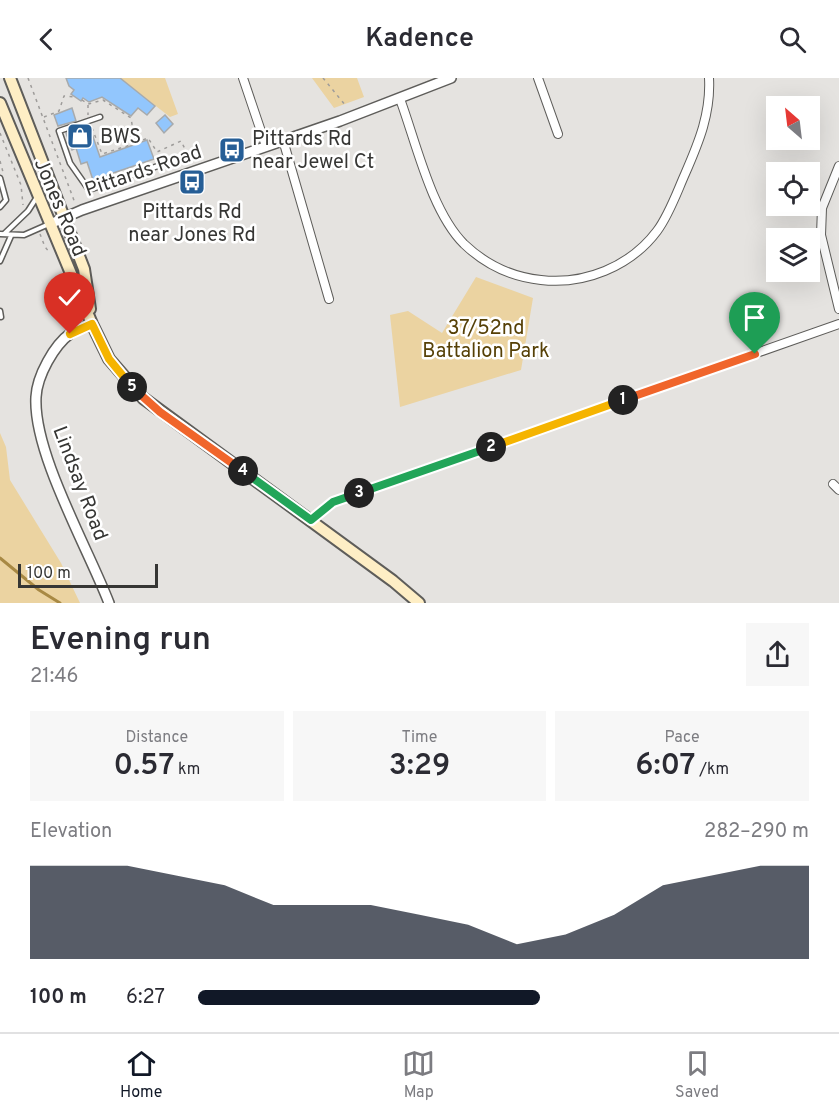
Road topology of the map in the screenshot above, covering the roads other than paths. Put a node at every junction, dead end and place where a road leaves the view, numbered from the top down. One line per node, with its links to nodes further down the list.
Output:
1 (10, 78): 17 (main road, Jones Road)
2 (243, 78): 11 (street)
3 (451, 78): 6 (street, Pittards Road)
4 (538, 78): 9 (street)
5 (709, 78): 6 (street)
6 (400, 99): 10 (street, Pittards Road)
7 (0, 104): 15 (main road, Jones Road)
8 (100, 117): 12 (lane)
9 (558, 134)
10 (283, 141): 11 (street, Pittards Road); 22 (street)
11 (266, 146): 17 (street, Pittards Road)
12 (175, 160)
13 (839, 165): 23 (street)
14 (0, 178): 16 (lane)
15 (37, 196): 18 (main road, Jones Road); 19 (lane)
16 (0, 207)
17 (65, 217): 18 (street, Pittards Road); 24 (main road, Jones Road)
18 (50, 224): 20 (lane); 24 (main road, Jones Road)
19 (2, 234): 20 (lane)
20 (11, 236): 21 (lane)
21 (0, 261)
22 (329, 299)
23 (839, 309)
24 (92, 324): 26 (main road, Jones Road); 27 (street, Lindsay Road)
25 (839, 324): 26 (street)
26 (311, 520): 28 (main road, Jones Road)
27 (109, 603)
28 (419, 603)

